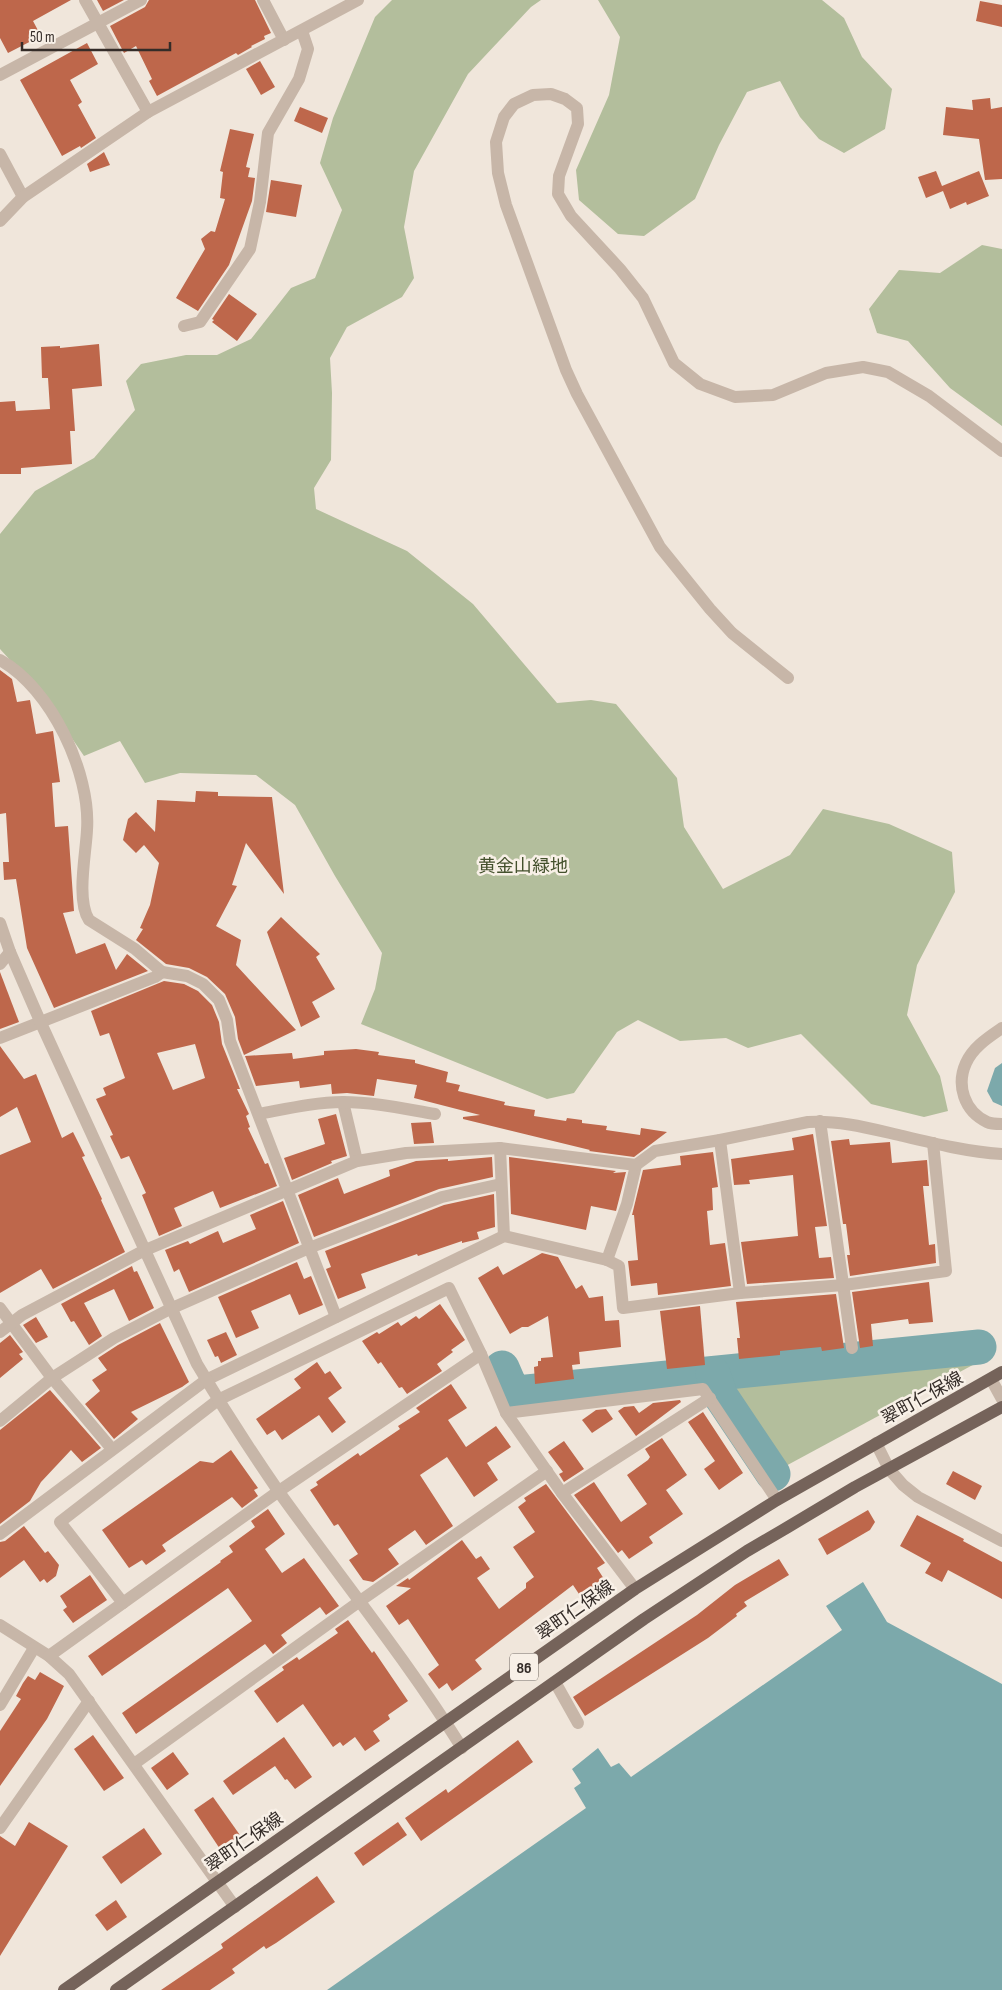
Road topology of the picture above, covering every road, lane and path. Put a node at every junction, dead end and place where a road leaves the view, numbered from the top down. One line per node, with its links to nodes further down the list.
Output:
1 (85, 0): 5 (street)
2 (142, 0): 5 (street)
3 (263, 0): 7 (street)
4 (358, 0): 6 (street)
5 (98, 23): 8 (street); 9 (street)
6 (302, 30): 7 (street); 13 (street)
7 (284, 40): 9 (street)
8 (0, 75)
9 (148, 112): 11 (street)
10 (0, 154): 11 (street)
11 (23, 197): 12 (street)
12 (0, 221)
13 (184, 326)
14 (1002, 451): 16 (street)
15 (0, 660): 20 (street)
16 (788, 678)
17 (0, 922): 18 (street)
18 (10, 952): 19 (street); 21 (street)
19 (0, 964)
20 (162, 972): 21 (street); 25 (street)
21 (40, 1021): 23 (street); 39 (street)
22 (1002, 1028): 28 (street)
23 (0, 1038)
24 (343, 1102): 25 (street); 26 (street); 33 (street)
25 (259, 1114): 36 (street)
26 (435, 1114)
27 (820, 1121): 29 (street); 30 (street); 41 (street)
28 (1002, 1124)
29 (720, 1140): 34 (street); 42 (street)
30 (933, 1143): 32 (street); 41 (street)
31 (500, 1148): 33 (street); 34 (street); 35 (street)
32 (1002, 1154)
33 (357, 1161): 36 (street)
34 (636, 1165): 40 (street)
35 (501, 1184): 37 (street); 38 (street)
36 (287, 1189): 38 (street); 39 (street)
37 (504, 1236): 40 (street); 45 (street)
38 (310, 1248): 44 (street); 45 (street)
39 (144, 1251): 44 (street); 46 (street)
40 (607, 1260): 42 (street)
41 (844, 1285): 42 (street); 47 (street)
42 (740, 1293)
43 (0, 1308): 46 (street)
44 (170, 1309): 50 (street); 51 (street)
45 (336, 1317): 51 (street)
46 (5, 1328): 50 (street)
47 (852, 1348)
48 (481, 1354): 54 (street); 56 (street); 62 (street)
49 (996, 1376): 53 (street); 58 (main road, 翠町仁保線 / 86)
50 (52, 1378): 57 (street); 59 (street)
51 (206, 1380): 54 (street); 59 (street)
52 (710, 1398): 56 (street); 63 (street); 64 (street)
53 (1002, 1399)
54 (218, 1400): 62 (street); 69 (street)
55 (1002, 1406): 60 (main road, 86)
56 (506, 1413): 61 (street)
57 (0, 1420)
58 (876, 1443): 60 (street); 64 (main road, 翠町仁保線 / 86)
59 (112, 1449): 65 (street)
60 (889, 1469): 66 (street); 73 (main road, 86)
61 (547, 1471): 63 (street); 68 (street)
62 (279, 1491): 68 (street); 69 (street)
63 (562, 1493): 67 (street)
64 (777, 1500): 67 (main road, 翠町仁保線 / 86)
65 (0, 1534)
66 (1002, 1541)
67 (636, 1589): 76 (main road, 翠町仁保線 / 86)
68 (360, 1601): 76 (street); 79 (street)
69 (123, 1603): 72 (street)
70 (0, 1625): 71 (street)
71 (34, 1648): 72 (street); 75 (street)
72 (49, 1656): 74 (street)
73 (555, 1682): 77 (street); 78 (main road, 86)
74 (89, 1701): 79 (street); 80 (street)
75 (0, 1705)
76 (446, 1722): 78 (street); 81 (main road, 翠町仁保線 / 86)
77 (578, 1723)
78 (462, 1748): 82 (main road, 86)
79 (134, 1764): 81 (street)
80 (0, 1828)
81 (218, 1882): 82 (street); 83 (main road, 翠町仁保線 / 86)
82 (236, 1907): 84 (main road, 86)
83 (64, 1990)
84 (116, 1990)

